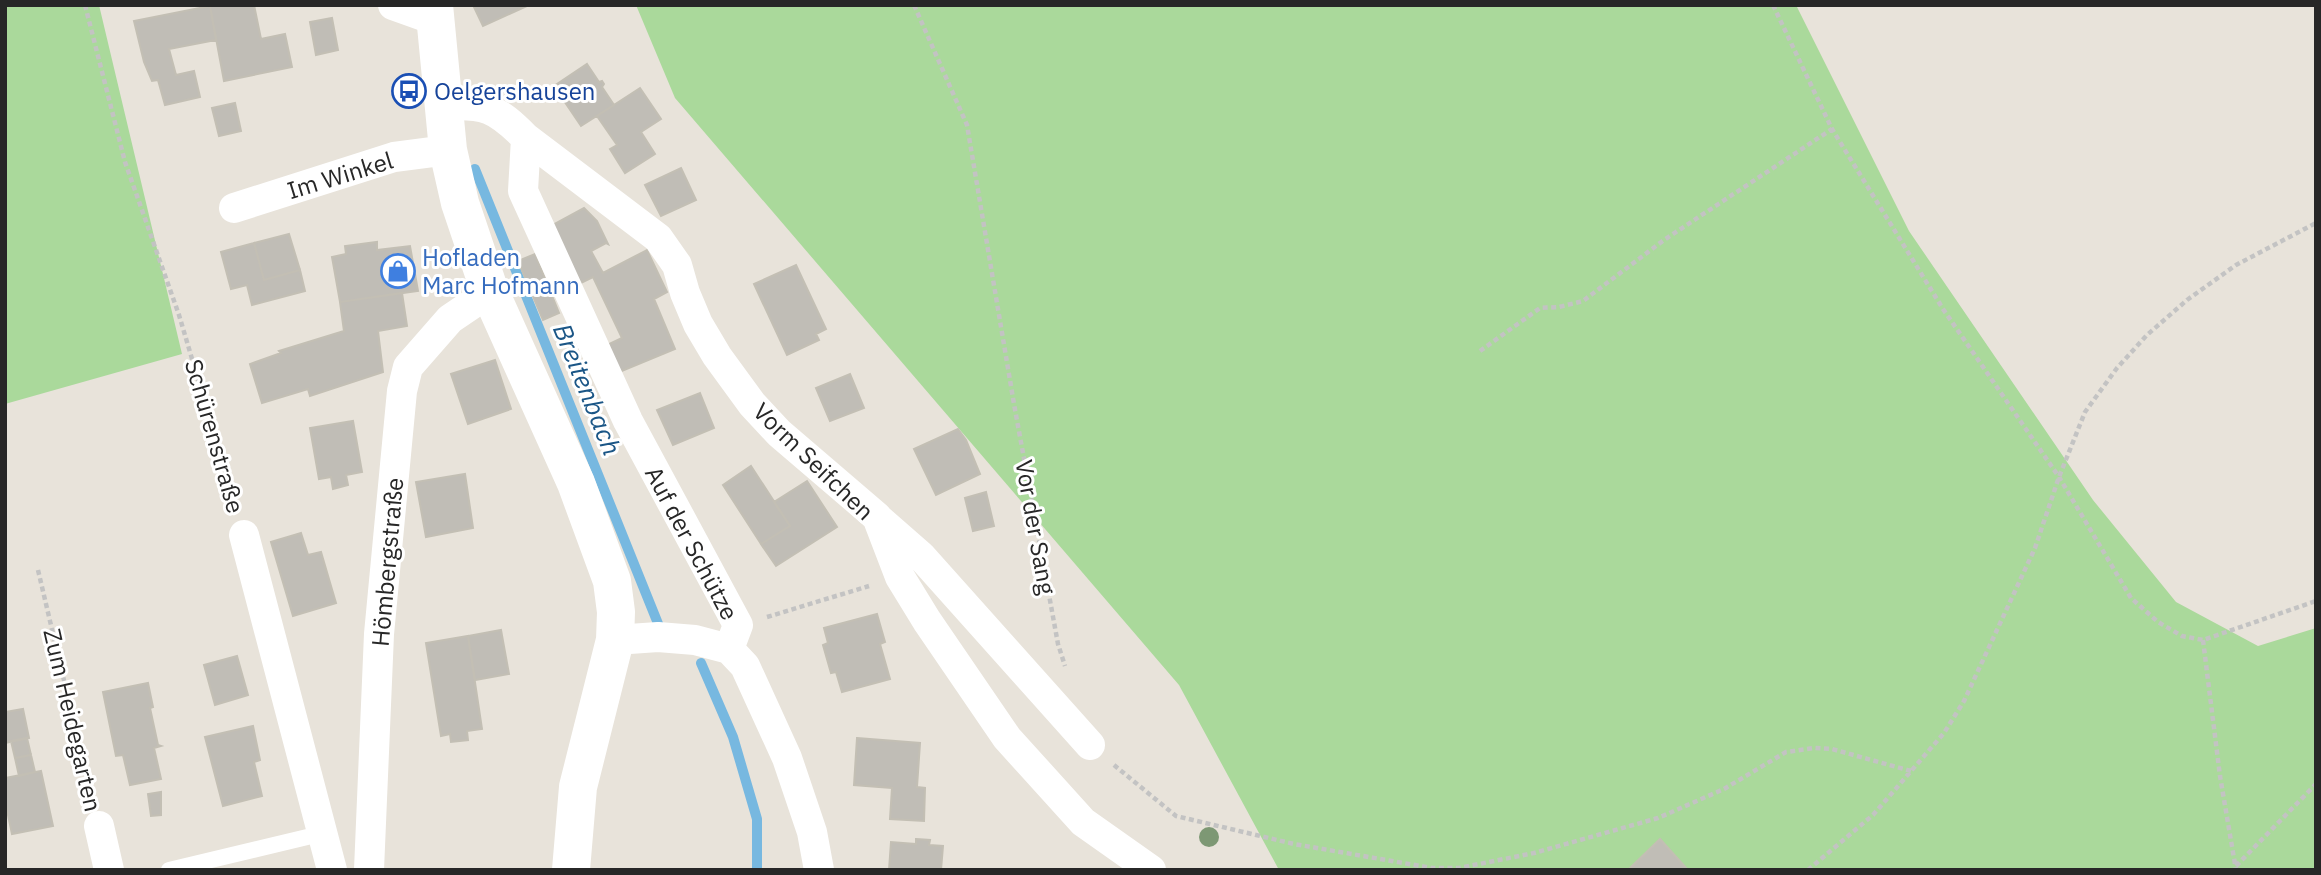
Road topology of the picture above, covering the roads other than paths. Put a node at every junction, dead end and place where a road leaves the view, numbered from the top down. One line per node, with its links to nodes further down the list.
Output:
1 (393, 5): 2 (street)
2 (435, 11): 3 (main road)
3 (442, 106): 4 (street, Vorm Seifchen); 5 (main road)
4 (526, 138): 8 (street, Vorm Seifchen); 10 (street, Auf der Schütze)
5 (448, 150): 6 (street, Im Winkel); 7 (main road)
6 (234, 208)
7 (490, 292): 11 (main road); 18 (street, Hömbergstraße)
8 (877, 517): 12 (street); 21 (street, Vorm Seifchen)
9 (244, 535): 14 (street, Schürenstraße)
10 (733, 637): 11 (street); 20 (street, Auf der Schütze)
11 (615, 640): 19 (main road)
12 (1090, 745)
13 (99, 826): 15 (street, Zum Heidegarten)
14 (324, 833): 16 (lane); 17 (street, Schürenstraße)
15 (109, 870)
16 (169, 870)
17 (332, 870)
18 (369, 870)
19 (571, 870)
20 (819, 870)
21 (1150, 870)

